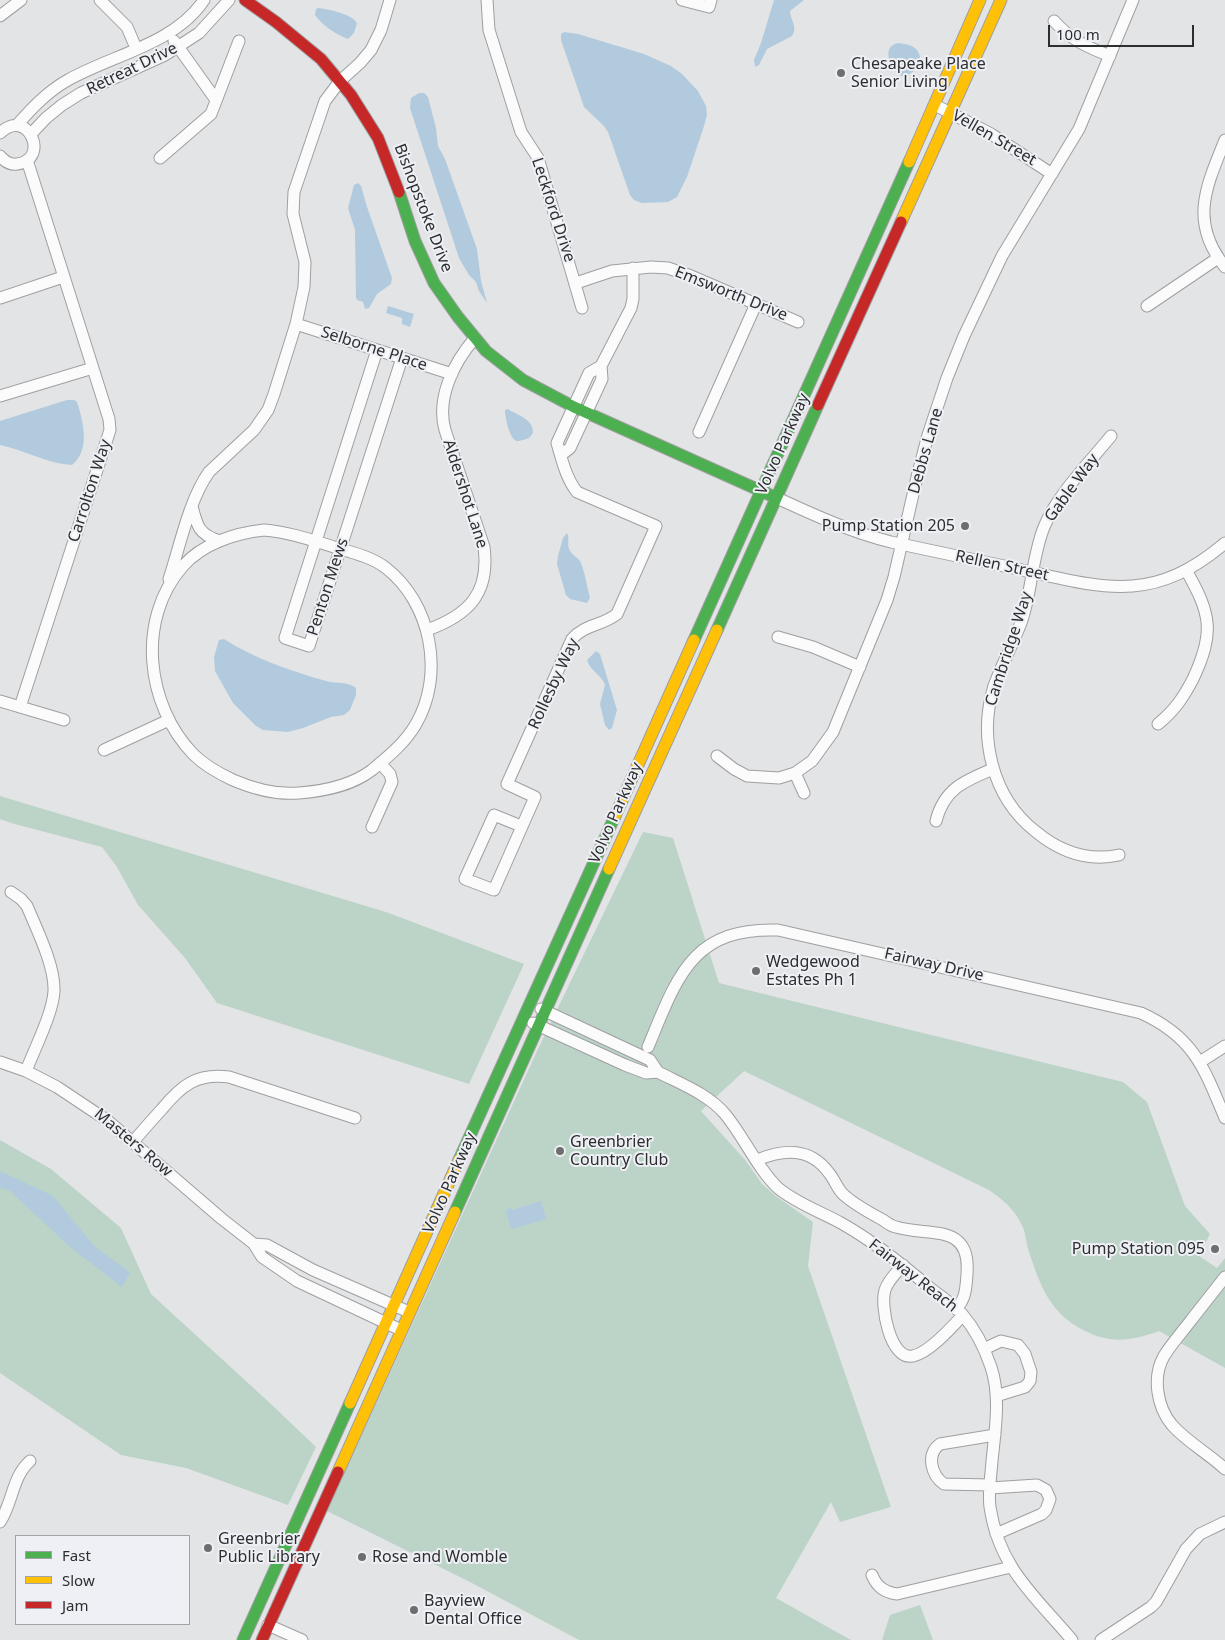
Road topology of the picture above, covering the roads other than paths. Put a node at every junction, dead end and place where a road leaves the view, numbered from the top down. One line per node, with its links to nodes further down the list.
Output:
1 (21, 0): 13 (street)
2 (100, 0): 18 (street)
3 (204, 0): 15 (street, Retreat Drive)
4 (229, 0): 17 (street, Retreat Drive)
5 (245, 0): 20 (main road, Bishopstoke Drive)
6 (390, 0): 20 (street)
7 (487, 0): 35 (street, Leckford Drive)
8 (682, 0): 9 (street)
9 (711, 0)
10 (980, 0): 22 (main road, Volvo Parkway)
11 (1001, 0): 23 (main road, Volvo Parkway)
12 (1133, 0): 19 (street, Debbs Lane)
13 (0, 16)
14 (1054, 21): 19 (street)
15 (168, 34): 17 (street); 18 (street, Retreat Drive)
16 (239, 41): 21 (street)
17 (178, 47): 21 (street); 26 (street, Retreat Drive)
18 (136, 48): 24 (street, Retreat Drive)
19 (1110, 56): 31 (street, Debbs Lane)
20 (340, 81): 41 (street); 42 (main road, Bishopstoke Drive)
21 (216, 100): 29 (street)
22 (935, 104): 23 (street, Vellen Street); 54 (main road, Volvo Parkway)
23 (950, 112): 31 (street, Vellen Street); 55 (main road, Volvo Parkway)
24 (17, 125): 25 (street); 26 (street)
25 (0, 133)
26 (31, 134): 30 (street)
27 (1225, 140): 32 (street)
28 (0, 156): 30 (street)
29 (160, 158)
30 (27, 160): 34 (street, Carrolton Way)
31 (1052, 174): 60 (street, Debbs Lane)
32 (1221, 263): 38 (street)
33 (632, 268): 35 (street, Emsworth Drive); 37 (street, Emsworth Drive); 45 (street)
34 (63, 278): 36 (street); 46 (street, Carrolton Way)
35 (576, 283): 39 (street, Leckford Drive)
36 (0, 298)
37 (756, 304): 40 (street, Emsworth Drive); 51 (street)
38 (1146, 306)
39 (582, 308)
40 (798, 322)
41 (296, 324): 43 (street, Selborne Place); 56 (street)
42 (475, 338): 47 (street, Aldershot Lane); 49 (main road, Bishopstoke Drive)
43 (377, 350): 44 (street, Selborne Place); 58 (street, Penton Mews)
44 (402, 358): 47 (street, Selborne Place); 61 (street, Penton Mews)
45 (602, 366): 49 (street, Rollesby Way); 50 (street)
46 (92, 368): 48 (street); 69 (street, Carrolton Way)
47 (452, 374): 65 (street, Aldershot Lane)
48 (0, 396)
49 (574, 407): 50 (main road, Bishopstoke Drive); 53 (street, Rollesby Way)
50 (586, 413): 53 (street); 54 (main road, Bishopstoke Drive)
51 (699, 432)
52 (1111, 436): 63 (street, Gable Way)
53 (561, 455): 80 (street, Rollesby Way)
54 (761, 491): 55 (main road, Bishopstoke Drive); 84 (main road, Volvo Parkway)
55 (777, 498): 60 (street, Rellen Street); 85 (main road, Volvo Parkway)
56 (192, 506): 57 (street); 64 (street)
57 (220, 541): 58 (street); 64 (street)
58 (316, 541): 61 (street); 61 (street, Penton Mews)
59 (1225, 543): 62 (street, Rellen Street)
60 (902, 545): 63 (street, Rellen Street); 67 (street, Debbs Lane)
61 (341, 549): 65 (street)
62 (1186, 570): 63 (street, Rellen Street); 72 (street)
63 (1033, 573): 76 (street, Cambridge Way)
64 (167, 588): 71 (street)
65 (427, 630): 75 (street)
66 (778, 637): 67 (street)
67 (860, 666): 77 (street, Debbs Lane)
68 (0, 700): 69 (street)
69 (20, 707): 70 (street)
70 (64, 720)
71 (168, 720): 73 (street); 75 (street)
72 (1158, 724)
73 (104, 750)
74 (717, 756): 77 (street, Debbs Lane)
75 (380, 763): 81 (street)
76 (994, 769): 79 (street); 82 (street, Cambridge Way)
77 (795, 773): 78 (street)
78 (804, 793)
79 (936, 822)
80 (521, 826): 80 (street, Rollesby Way)
81 (372, 827)
82 (1118, 855)
83 (11, 892): 92 (street)
84 (531, 1004): 85 (street, Fairway Reach); 86 (main road, Volvo Parkway)
85 (546, 1012): 87 (main road, Volvo Parkway); 93 (street, Fairway Reach)
86 (524, 1019): 87 (street, Fairway Reach); 101 (main road, Volvo Parkway)
87 (539, 1026): 93 (street, Fairway Reach); 102 (main road, Volvo Parkway)
88 (1225, 1046): 91 (street)
89 (648, 1047): 91 (street, Fairway Drive)
90 (0, 1062): 92 (street, Masters Row)
91 (1200, 1062): 95 (street, Fairway Drive)
92 (26, 1071): 96 (street, Masters Row)
93 (658, 1072): 97 (street, Fairway Reach)
94 (355, 1118): 96 (street)
95 (1225, 1118)
96 (133, 1142): 98 (street, Masters Row)
97 (757, 1160): 99 (street, Fairway Reach); 103 (street)
98 (254, 1244): 101 (street, Masters Row); 104 (street, Masters Row)
99 (903, 1265): 103 (street, Fairway Reach); 103 (street)
100 (1225, 1277): 110 (street)
101 (394, 1305): 102 (street, Masters Row); 104 (main road, Volvo Parkway)
102 (409, 1312): 105 (main road, Volvo Parkway)
103 (959, 1312): 106 (street, Fairway Reach)
104 (386, 1323): 105 (street, Masters Row); 118 (main road, Volvo Parkway)
105 (401, 1330): 117 (main road, Volvo Parkway)
106 (984, 1349): 107 (street, Fairway Reach); 107 (street)
107 (996, 1396): 108 (street, Fairway Reach)
108 (995, 1434): 111 (street, Fairway Reach); 111 (street)
109 (30, 1461): 112 (street)
110 (1225, 1469)
111 (990, 1486): 114 (street, Fairway Reach); 114 (street)
112 (0, 1522)
113 (1225, 1522): 122 (street)
114 (996, 1534): 115 (street, Fairway Reach)
115 (1011, 1566): 116 (street); 121 (street, Fairway Reach)
116 (872, 1575)
117 (268, 1625): 119 (main road, Volvo Parkway); 120 (street)
118 (243, 1640)
119 (262, 1640)
120 (302, 1640)
121 (1072, 1640)
122 (1101, 1640)

